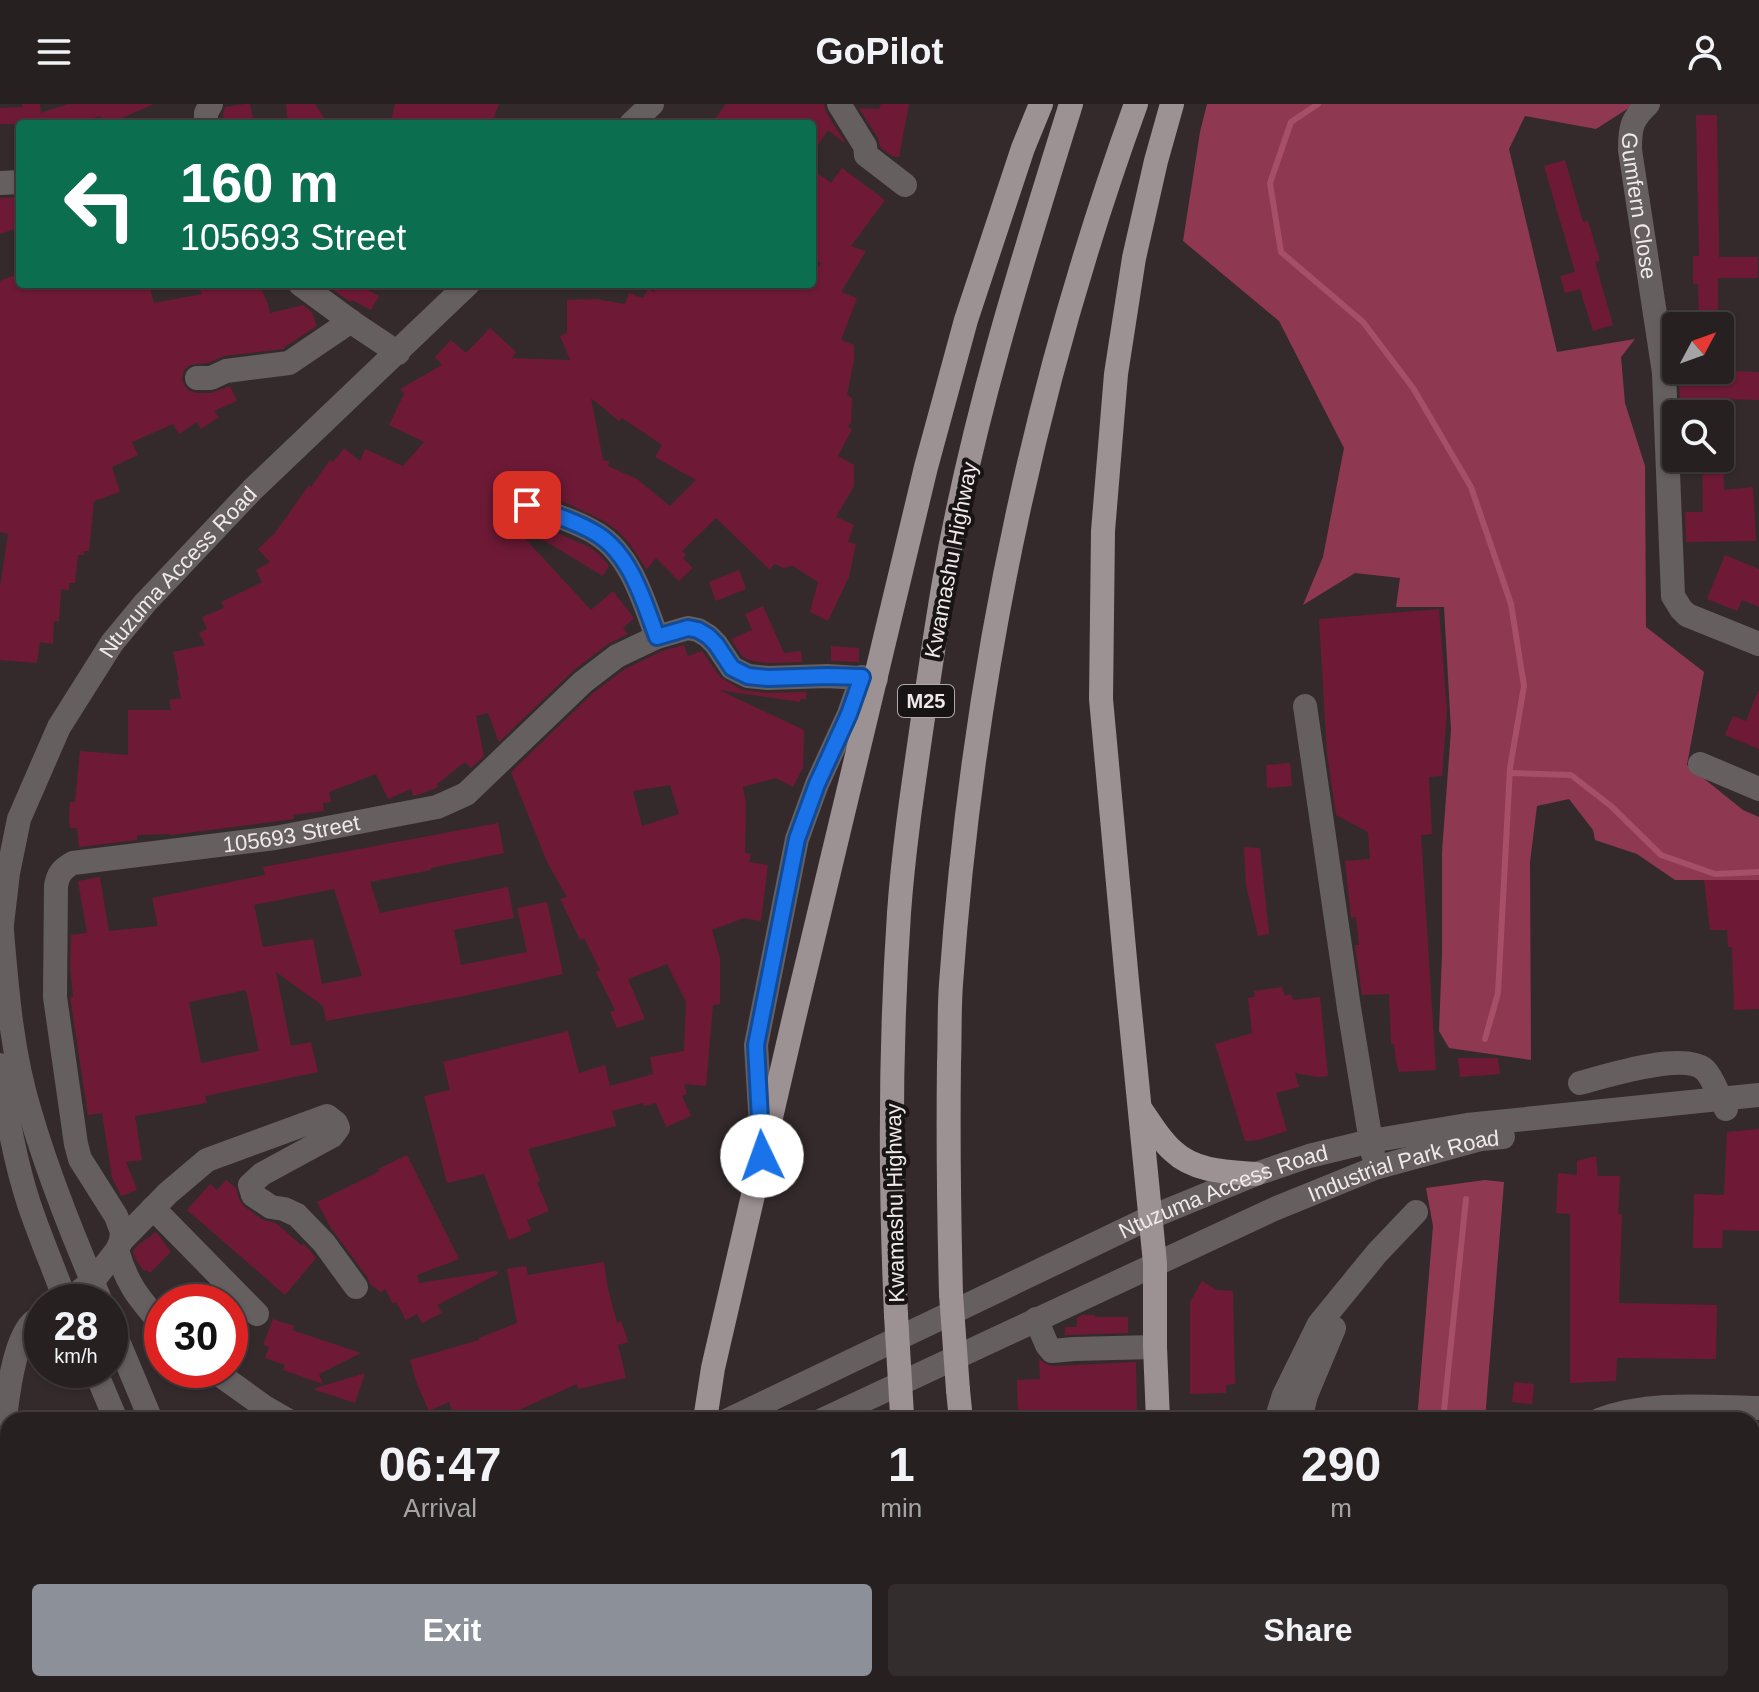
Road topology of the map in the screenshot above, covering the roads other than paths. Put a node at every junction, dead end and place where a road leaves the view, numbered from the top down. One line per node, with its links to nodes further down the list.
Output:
1 (652, 104): 8 (street)
2 (839, 104): 9 (street)
3 (1041, 104): 18 (main road)
4 (1071, 104): 64 (main road, Kwamashu Highway / M25, bridge)
5 (1136, 104): 65 (main road, M25, bridge)
6 (1172, 104): 29 (main road)
7 (1648, 104): 17 (street, Gumfern Close)
8 (635, 120)
9 (905, 185)
10 (306, 288): 12 (street)
11 (464, 288): 13 (street, Ntuzuma Access Road)
12 (351, 321): 13 (street); 14 (street)
13 (398, 353): 22 (street, Ntuzuma Access Road)
14 (197, 378)
15 (527, 505): 16 (street)
16 (657, 637): 18 (street, 105693 Street); 39 (street, 105693 Street)
17 (1759, 644)
18 (869, 678): 32 (main road); 32 (street)
19 (1305, 706): 30 (street)
20 (1700, 764): 21 (street)
21 (1759, 789)
22 (10, 816): 23 (street, Ntuzuma Access Road)
23 (1, 936): 43 (street, Ntuzuma Access Road)
24 (0, 1065): 42 (street)
25 (1580, 1083): 27 (street)
26 (1759, 1095): 27 (street, Ntuzuma Access Road)
27 (1723, 1105): 28 (street, Industrial Park Road); 30 (street, Ntuzuma Access Road); 33 (street, Industrial Park Road)
28 (1759, 1106)
29 (1141, 1109): 34 (main road); 38 (main road)
30 (1371, 1141): 33 (street); 34 (street, Ntuzuma Access Road)
31 (231, 1150): 35 (street); 35 (street); 36 (street)
32 (762, 1156): 61 (main road)
33 (1375, 1168): 40 (street, Industrial Park Road)
34 (1256, 1174): 38 (street, Ntuzuma Access Road)
35 (255, 1179): 45 (street)
36 (153, 1208): 39 (street); 47 (street)
37 (1416, 1212): 41 (street)
38 (1149, 1218): 40 (main road); 62 (street, Ntuzuma Access Road)
39 (119, 1246): 44 (street); 46 (street)
40 (1155, 1263): 48 (street, Ntuzuma Access Road); 50 (main road)
41 (1354, 1282): 67 (street); 68 (street)
42 (59, 1284)
43 (94, 1284)
44 (101, 1284)
45 (356, 1287)
46 (144, 1304)
47 (257, 1314)
48 (1036, 1319): 50 (street); 63 (street, Ntuzuma Access Road)
49 (24, 1334): 56 (street)
50 (1155, 1347): 66 (main road)
51 (128, 1365): 52 (street)
52 (130, 1370): 58 (street); 59 (street)
53 (103, 1388): 57 (street)
54 (238, 1388): 60 (street)
55 (1759, 1408): 69 (street)
56 (7, 1412)
57 (113, 1412)
58 (148, 1412)
59 (159, 1412)
60 (273, 1412)
61 (706, 1412)
62 (745, 1412)
63 (839, 1412)
64 (902, 1412)
65 (960, 1412)
66 (1158, 1412)
67 (1279, 1412)
68 (1302, 1412)
69 (1634, 1412)

